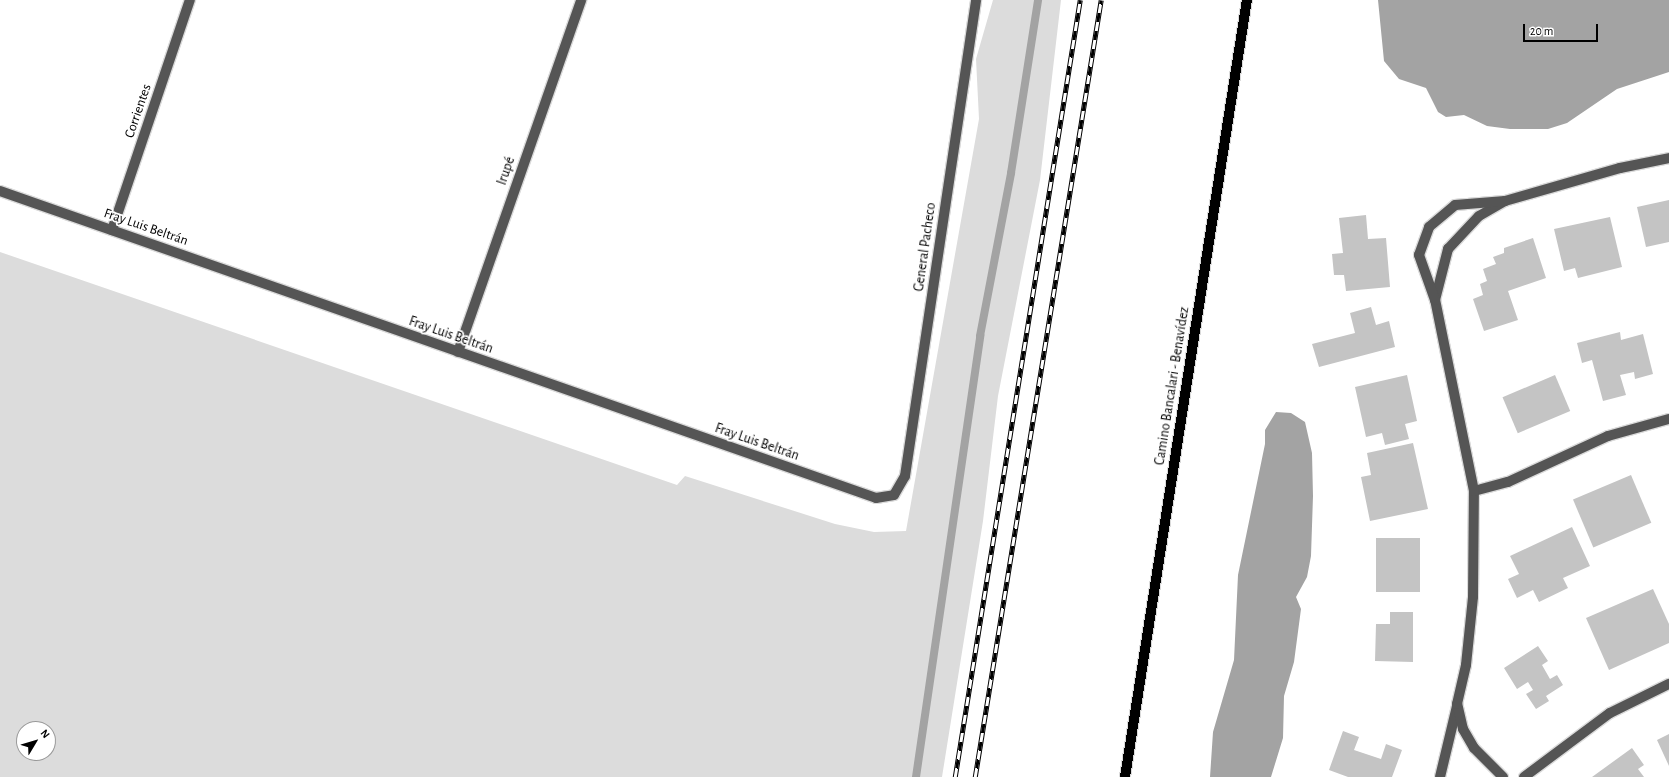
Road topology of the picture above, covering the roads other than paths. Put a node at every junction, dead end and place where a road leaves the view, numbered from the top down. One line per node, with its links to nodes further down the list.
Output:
1 (190, 0): 8 (street, Corrientes)
2 (581, 0): 10 (street, Irupé)
3 (976, 0): 13 (street, General Pacheco)
4 (1247, 0): 16 (main road, Camino Bancalari - Benavídez)
5 (1669, 158): 7 (street)
6 (0, 191): 8 (street, Fray Luis Beltrán)
7 (1505, 201): 9 (street); 9 (street)
8 (112, 230): 10 (street, Fray Luis Beltrán)
9 (1435, 300): 12 (street)
10 (458, 352): 13 (street, Fray Luis Beltrán)
11 (1669, 419): 12 (street)
12 (1474, 491): 15 (street)
13 (894, 495)
14 (1669, 684): 19 (street)
15 (1457, 704): 17 (street); 18 (street)
16 (1125, 777)
17 (1440, 777)
18 (1503, 777)
19 (1524, 777)

